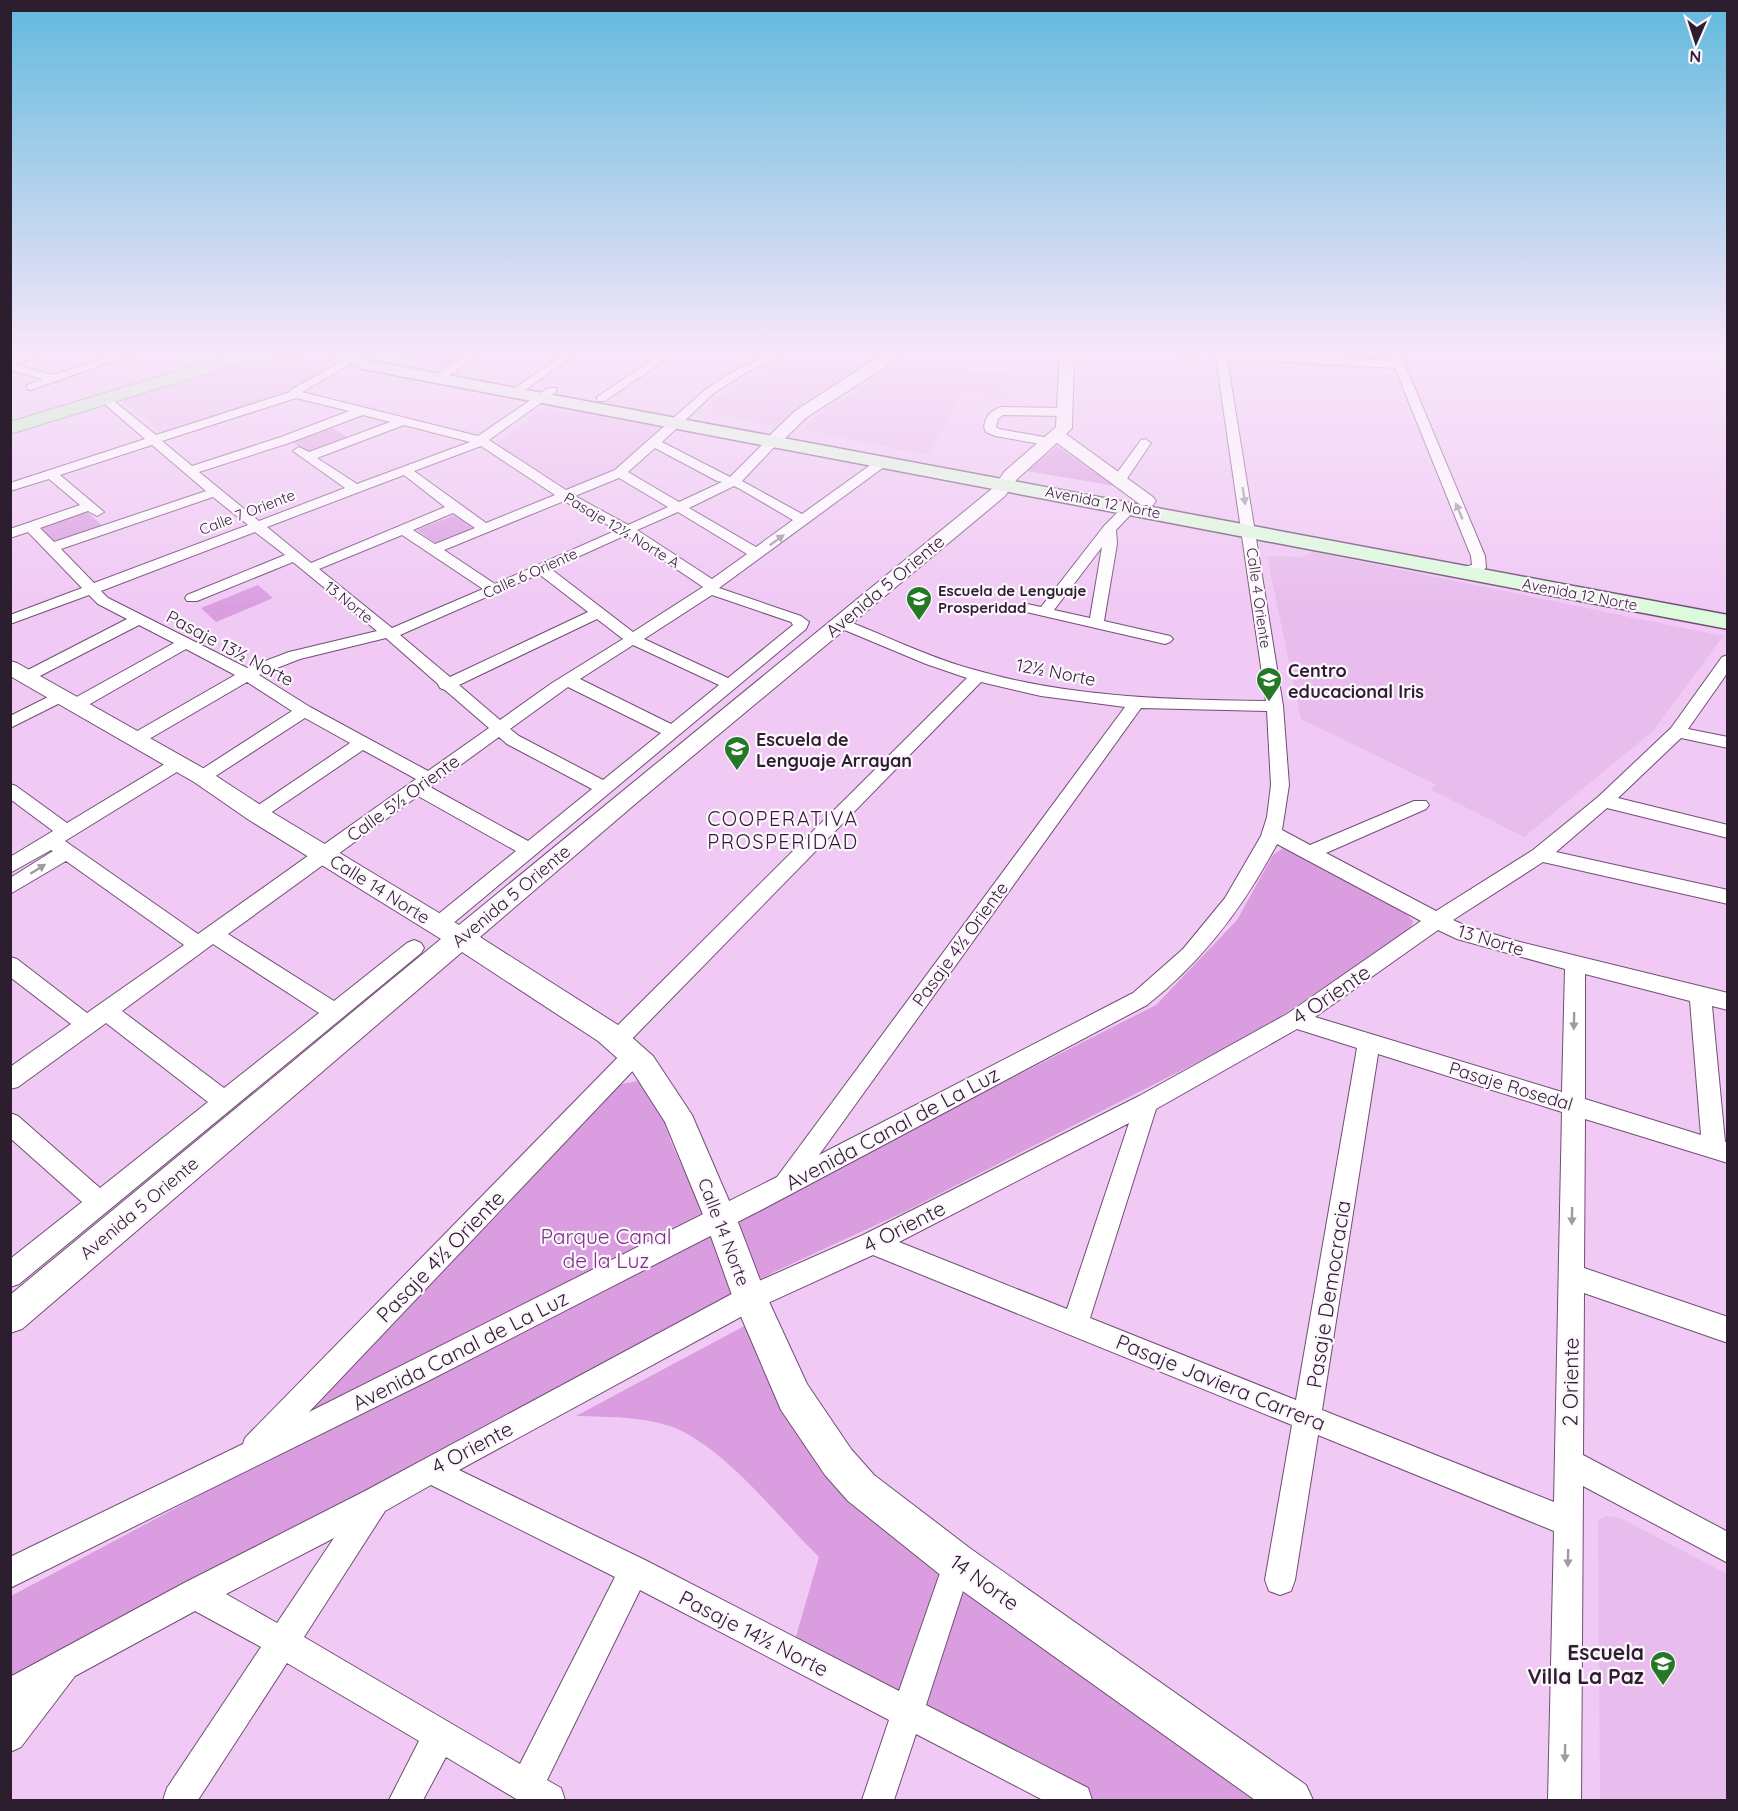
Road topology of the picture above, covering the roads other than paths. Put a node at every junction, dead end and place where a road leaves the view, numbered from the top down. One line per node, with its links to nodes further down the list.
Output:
1 (777, 437): 28 (street, Calle 6 Oriente)
2 (149, 438): 16 (street, 13 Norte)
3 (164, 438): 16 (street)
4 (292, 438): 15 (street)
5 (359, 438): 20 (street)
6 (468, 438): 17 (street, Pasaje 12½ Norte A)
7 (487, 438): 17 (street, Calle 7 Oriente)
8 (660, 438): 18 (street)
9 (779, 438): 21 (main road, Avenida 12 Norte)
10 (780, 438): 26 (main road, Avenida 12 Norte)
11 (1042, 438): 14 (street)
12 (1234, 438): 40 (street, Calle 4 Oriente, one-way to 40)
13 (1424, 438): 52 (street, one-way to 13)
14 (1055, 439): 26 (street, Avenida 5 Oriente); 27 (street)
15 (285, 440): 20 (street); 23 (street)
16 (153, 441): 23 (street, 13 Norte); 25 (street)
17 (482, 441): 22 (street, Calle 7 Oriente); 32 (street, Pasaje 12½ Norte A)
18 (655, 443): 24 (street); 28 (street)
19 (1145, 443): 27 (street)
20 (307, 457): 30 (street)
21 (884, 461): 26 (main road, Avenida 12 Norte); 37 (street, Calle 5½ Oriente)
22 (405, 470): 30 (street, Calle 7 Oriente); 36 (street)
23 (190, 471): 31 (street, 13 Norte)
24 (620, 473): 32 (street); 35 (street)
25 (51, 474): 29 (street); 34 (street)
26 (1008, 479): 33 (main road, Avenida 12 Norte); 65 (street, Avenida 5 Oriente)
27 (1119, 480): 33 (street)
28 (732, 481): 35 (street, Calle 6 Oriente); 37 (street)
29 (10, 487)
30 (355, 489): 39 (street, Calle 7 Oriente)
31 (215, 492): 38 (street); 39 (street, 13 Norte)
32 (564, 495): 42 (street); 44 (street, Pasaje 12½ Norte A)
33 (1139, 505): 40 (main road, Avenida 12 Norte); 45 (street)
34 (90, 506): 38 (street); 41 (street)
35 (677, 507): 44 (street, Calle 6 Oriente); 49 (street)
36 (454, 508): 42 (street); 43 (street)
37 (804, 521): 49 (street, Calle 5½ Oriente, one-way to 37)
38 (113, 526): 47 (street)
39 (257, 526): 50 (street, 13 Norte); 55 (street, Calle 7 Oriente)
40 (1248, 526): 52 (main road, Avenida 12 Norte); 80 (street, Calle 4 Oriente)
41 (31, 527): 46 (street); 47 (street, Pasaje 13½ Norte)
42 (485, 528): 48 (street)
43 (403, 529): 48 (street); 53 (street)
44 (626, 529): 51 (street, Calle 6 Oriente); 54 (street, Pasaje 12½ Norte A)
45 (1109, 529): 61 (street); 66 (street)
46 (10, 534)
47 (51, 548): 55 (street, Pasaje 13½ Norte)
48 (432, 550): 56 (street)
49 (758, 554): 54 (street, Calle 5½ Oriente)
50 (293, 557): 53 (street, 13 Norte); 57 (street)
51 (540, 568): 56 (street, Calle 6 Oriente); 60 (street)
52 (1471, 568): 59 (main road, Avenida 12 Norte); 64 (main road, Avenida 12 Norte)
53 (308, 569): 67 (street, 13 Norte)
54 (711, 588): 69 (street, Calle 5½ Oriente); 77 (street, Pasaje 12½ Norte A)
55 (91, 589): 62 (street, Calle 7 Oriente); 63 (street, Pasaje 13½ Norte)
56 (493, 590): 67 (street, Calle 6 Oriente)
57 (192, 598)
58 (1027, 608): 61 (street)
59 (1728, 609)
60 (600, 612): 69 (street); 76 (street)
61 (1044, 612): 66 (street)
62 (10, 620)
63 (137, 620): 70 (street, Pasaje 13½ Norte); 72 (street)
64 (1728, 622)
65 (840, 623): 74 (street, 12½ Norte); 109 (street, Avenida 5 Oriente)
66 (1096, 624): 68 (street)
67 (390, 634): 73 (street, Calle 6 Oriente); 76 (street, 13 Norte)
68 (1166, 639)
69 (634, 640): 75 (street, Calle 5½ Oriente); 77 (street)
70 (184, 644): 73 (street, Pasaje 13½ Norte); 78 (street)
71 (1728, 660): 85 (street, 4 Oriente)
72 (19, 672): 78 (street, Calle 14 Norte)
73 (246, 674): 81 (street, Pasaje 13½ Norte); 86 (street, Calle 6 Oriente)
74 (978, 676): 79 (street, 12½ Norte); 121 (street, Pasaje 4½ Oriente)
75 (568, 680): 83 (street, Calle 5½ Oriente); 84 (street)
76 (446, 685): 83 (street, 13 Norte)
77 (731, 685): 84 (street)
78 (70, 699): 82 (street); 86 (street, Calle 14 Norte)
79 (1135, 704): 80 (street, 12½ Norte); 128 (street, Pasaje 4½ Oriente)
80 (1275, 705): 97 (street, Calle 4 Oriente)
81 (304, 711): 87 (street, Pasaje 13½ Norte); 90 (street)
82 (10, 723)
83 (500, 728): 91 (street, Calle 5½ Oriente); 92 (street, 13 Norte)
84 (673, 732): 92 (street)
85 (1677, 732): 88 (street); 94 (street, 4 Oriente)
86 (138, 738): 89 (street, Calle 14 Norte)
87 (362, 743): 91 (street, Pasaje 13½ Norte); 96 (street)
88 (1728, 743)
89 (178, 764): 90 (street, Calle 14 Norte); 99 (street)
90 (202, 777): 96 (street, Calle 14 Norte)
91 (424, 784): 100 (street, Pasaje 13½ Norte); 102 (street, Calle 5½ Oriente)
92 (605, 788): 100 (street)
93 (10, 790): 99 (street)
94 (1604, 801): 98 (street); 103 (street, 4 Oriente)
95 (1420, 805): 101 (street)
96 (257, 814): 102 (street, Calle 14 Norte)
97 (1272, 832): 101 (street, 13 Norte); 107 (street, Calle 4 Oriente)
98 (1728, 832)
99 (62, 842): 104 (street); 105 (street, one-way to 99); 110 (street)
100 (529, 850): 109 (street)
101 (1312, 852): 108 (street, 13 Norte)
102 (325, 855): 109 (street, Calle 14 Norte); 110 (street, Calle 5½ Oriente)
103 (1540, 855): 106 (street); 108 (street, 4 Oriente)
104 (10, 867)
105 (10, 886)
106 (1728, 897)
107 (1231, 905): 128 (street, Avenida Canal de La Luz)
108 (1436, 921): 112 (street, 13 Norte); 118 (street, 4 Oriente)
109 (449, 932): 121 (street, Calle 14 Norte); 135 (street, Avenida 5 Oriente)
110 (207, 940): 116 (street, Calle 5½ Oriente); 117 (street)
111 (414, 948): 117 (street)
112 (1575, 963): 114 (street, 13 Norte); 125 (street, 2 Oriente, one-way to 125)
113 (10, 965): 119 (street)
114 (1700, 995): 115 (street, 13 Norte); 127 (street)
115 (1728, 1002)
116 (106, 1011): 119 (street, Calle 5½ Oriente); 123 (street)
117 (335, 1012): 123 (street)
118 (1295, 1020): 120 (street, Pasaje Rosedal); 124 (street, 4 Oriente)
119 (87, 1025): 122 (street, Calle 5½ Oriente)
120 (1369, 1042): 125 (street, Pasaje Rosedal); 138 (street, Pasaje Democracia)
121 (626, 1047): 130 (street, Calle 14 Norte); 139 (street, Pasaje 4½ Oriente)
122 (10, 1080)
123 (225, 1102): 129 (street)
124 (1148, 1103): 131 (street, 4 Oriente); 136 (street)
125 (1573, 1105): 127 (street, Pasaje Rosedal); 133 (street, 2 Oriente, one-way to 133)
126 (10, 1123): 129 (street)
127 (1721, 1150)
128 (784, 1184): 130 (street, Avenida Canal de La Luz)
129 (100, 1203): 132 (street)
130 (720, 1216): 134 (street, Calle 14 Norte); 139 (street, Avenida Canal de La Luz)
131 (872, 1243): 134 (street, 4 Oriente); 136 (street, Pasaje Javiera Carrera)
132 (10, 1275)
133 (1571, 1276): 137 (street); 140 (street, 2 Oriente)
134 (750, 1298): 141 (street, 4 Oriente); 145 (street, 14 Norte)
135 (10, 1317)
136 (1075, 1323): 138 (street, Pasaje Javiera Carrera)
137 (1728, 1330)
138 (1307, 1417): 143 (street, Pasaje Javiera Carrera); 148 (street, Pasaje Democracia)
139 (245, 1458): 147 (street, Avenida Canal de La Luz)
140 (1569, 1463): 143 (street, 2 Oriente); 144 (street)
141 (430, 1470): 142 (street, 4 Oriente); 146 (street, Pasaje 14½ Norte)
142 (375, 1501): 149 (street, 4 Oriente); 150 (street)
143 (1568, 1522): 162 (street, 2 Oriente, one-way to 162)
144 (1728, 1548)
145 (957, 1563): 153 (street); 161 (street, 14 Norte)
146 (634, 1571): 153 (street, Pasaje 14½ Norte); 156 (street)
147 (10, 1573)
148 (1281, 1580)
149 (195, 1594): 150 (street); 151 (street, 4 Oriente)
150 (282, 1642): 155 (street); 157 (street)
151 (66, 1665): 152 (street, 4 Oriente); 154 (street)
152 (10, 1694)
153 (907, 1713): 159 (street); 160 (street, Pasaje 14½ Norte)
154 (10, 1736)
155 (440, 1736): 156 (street); 158 (street)
156 (538, 1794)
157 (179, 1800)
158 (405, 1800)
159 (878, 1800)
160 (1076, 1800)
161 (1291, 1800)
162 (1565, 1800)

